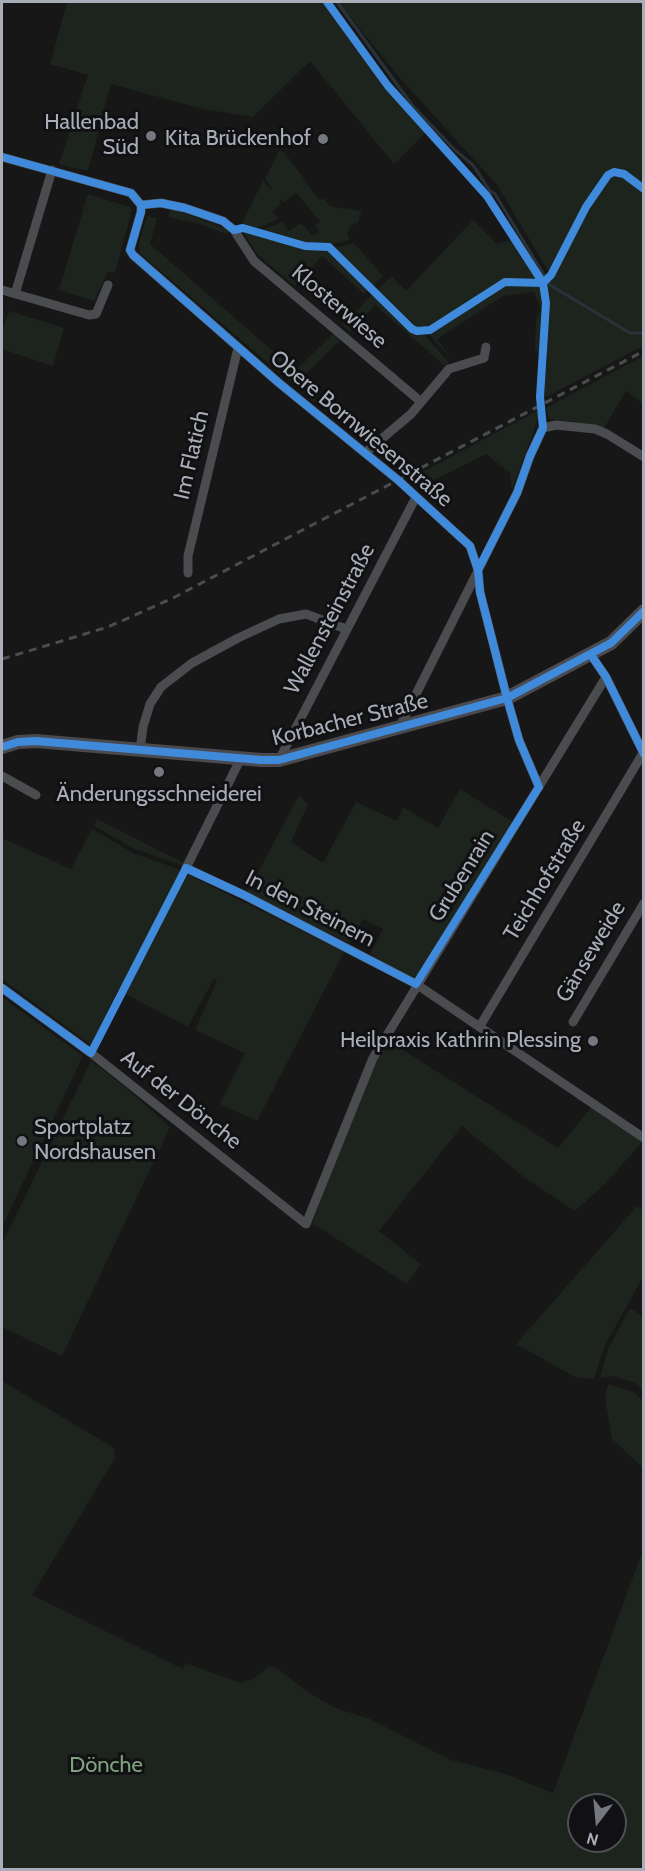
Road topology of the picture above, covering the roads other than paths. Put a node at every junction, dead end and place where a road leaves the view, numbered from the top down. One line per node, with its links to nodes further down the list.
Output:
1 (2, 157): 2 (street)
2 (52, 170): 3 (street); 6 (street)
3 (141, 205): 8 (street, Obere Bornwiesenstraße); 9 (street, Klosterwiese)
4 (108, 285): 6 (street)
5 (2, 290): 6 (street)
6 (15, 294)
7 (486, 347): 9 (street)
8 (238, 348): 10 (street, Obere Bornwiesenstraße); 14 (street, Im Flatich)
9 (420, 401): 10 (street)
10 (365, 453): 12 (street, Obere Bornwiesenstraße)
11 (644, 457): 13 (street)
12 (416, 497): 13 (street, Obere Bornwiesenstraße); 16 (street, Wallensteinstraße)
13 (478, 570): 19 (street, Obere Bornwiesenstraße); 20 (street)
14 (188, 573)
15 (644, 611): 17 (street, Korbacher Straße)
16 (346, 629): 22 (street); 25 (street, Wallensteinstraße)
17 (591, 655): 18 (street); 19 (street, Korbacher Straße)
18 (606, 677): 23 (street); 27 (street, Grubenrain)
19 (507, 698): 20 (street, Korbacher Straße); 27 (street, Obere Bornwiesenstraße)
20 (400, 726): 25 (street, Korbacher Straße)
21 (2, 747): 22 (street, Korbacher Straße)
22 (140, 750): 24 (street, Korbacher Straße)
23 (643, 754): 33 (street, Teichhofstraße)
24 (241, 758): 25 (street, Korbacher Straße); 30 (street, In den Steinern)
25 (279, 760)
26 (2, 776): 28 (street)
27 (539, 788): 30 (street, Grubenrain)
28 (36, 795)
29 (644, 903): 32 (street, Gänseweide)
30 (416, 984): 33 (street, In den Steinern); 35 (street, Grubenrain)
31 (2, 988): 35 (street, Auf der Dönche)
32 (573, 1022)
33 (480, 1026): 34 (street, In den Steinern)
34 (644, 1138)
35 (306, 1224)

